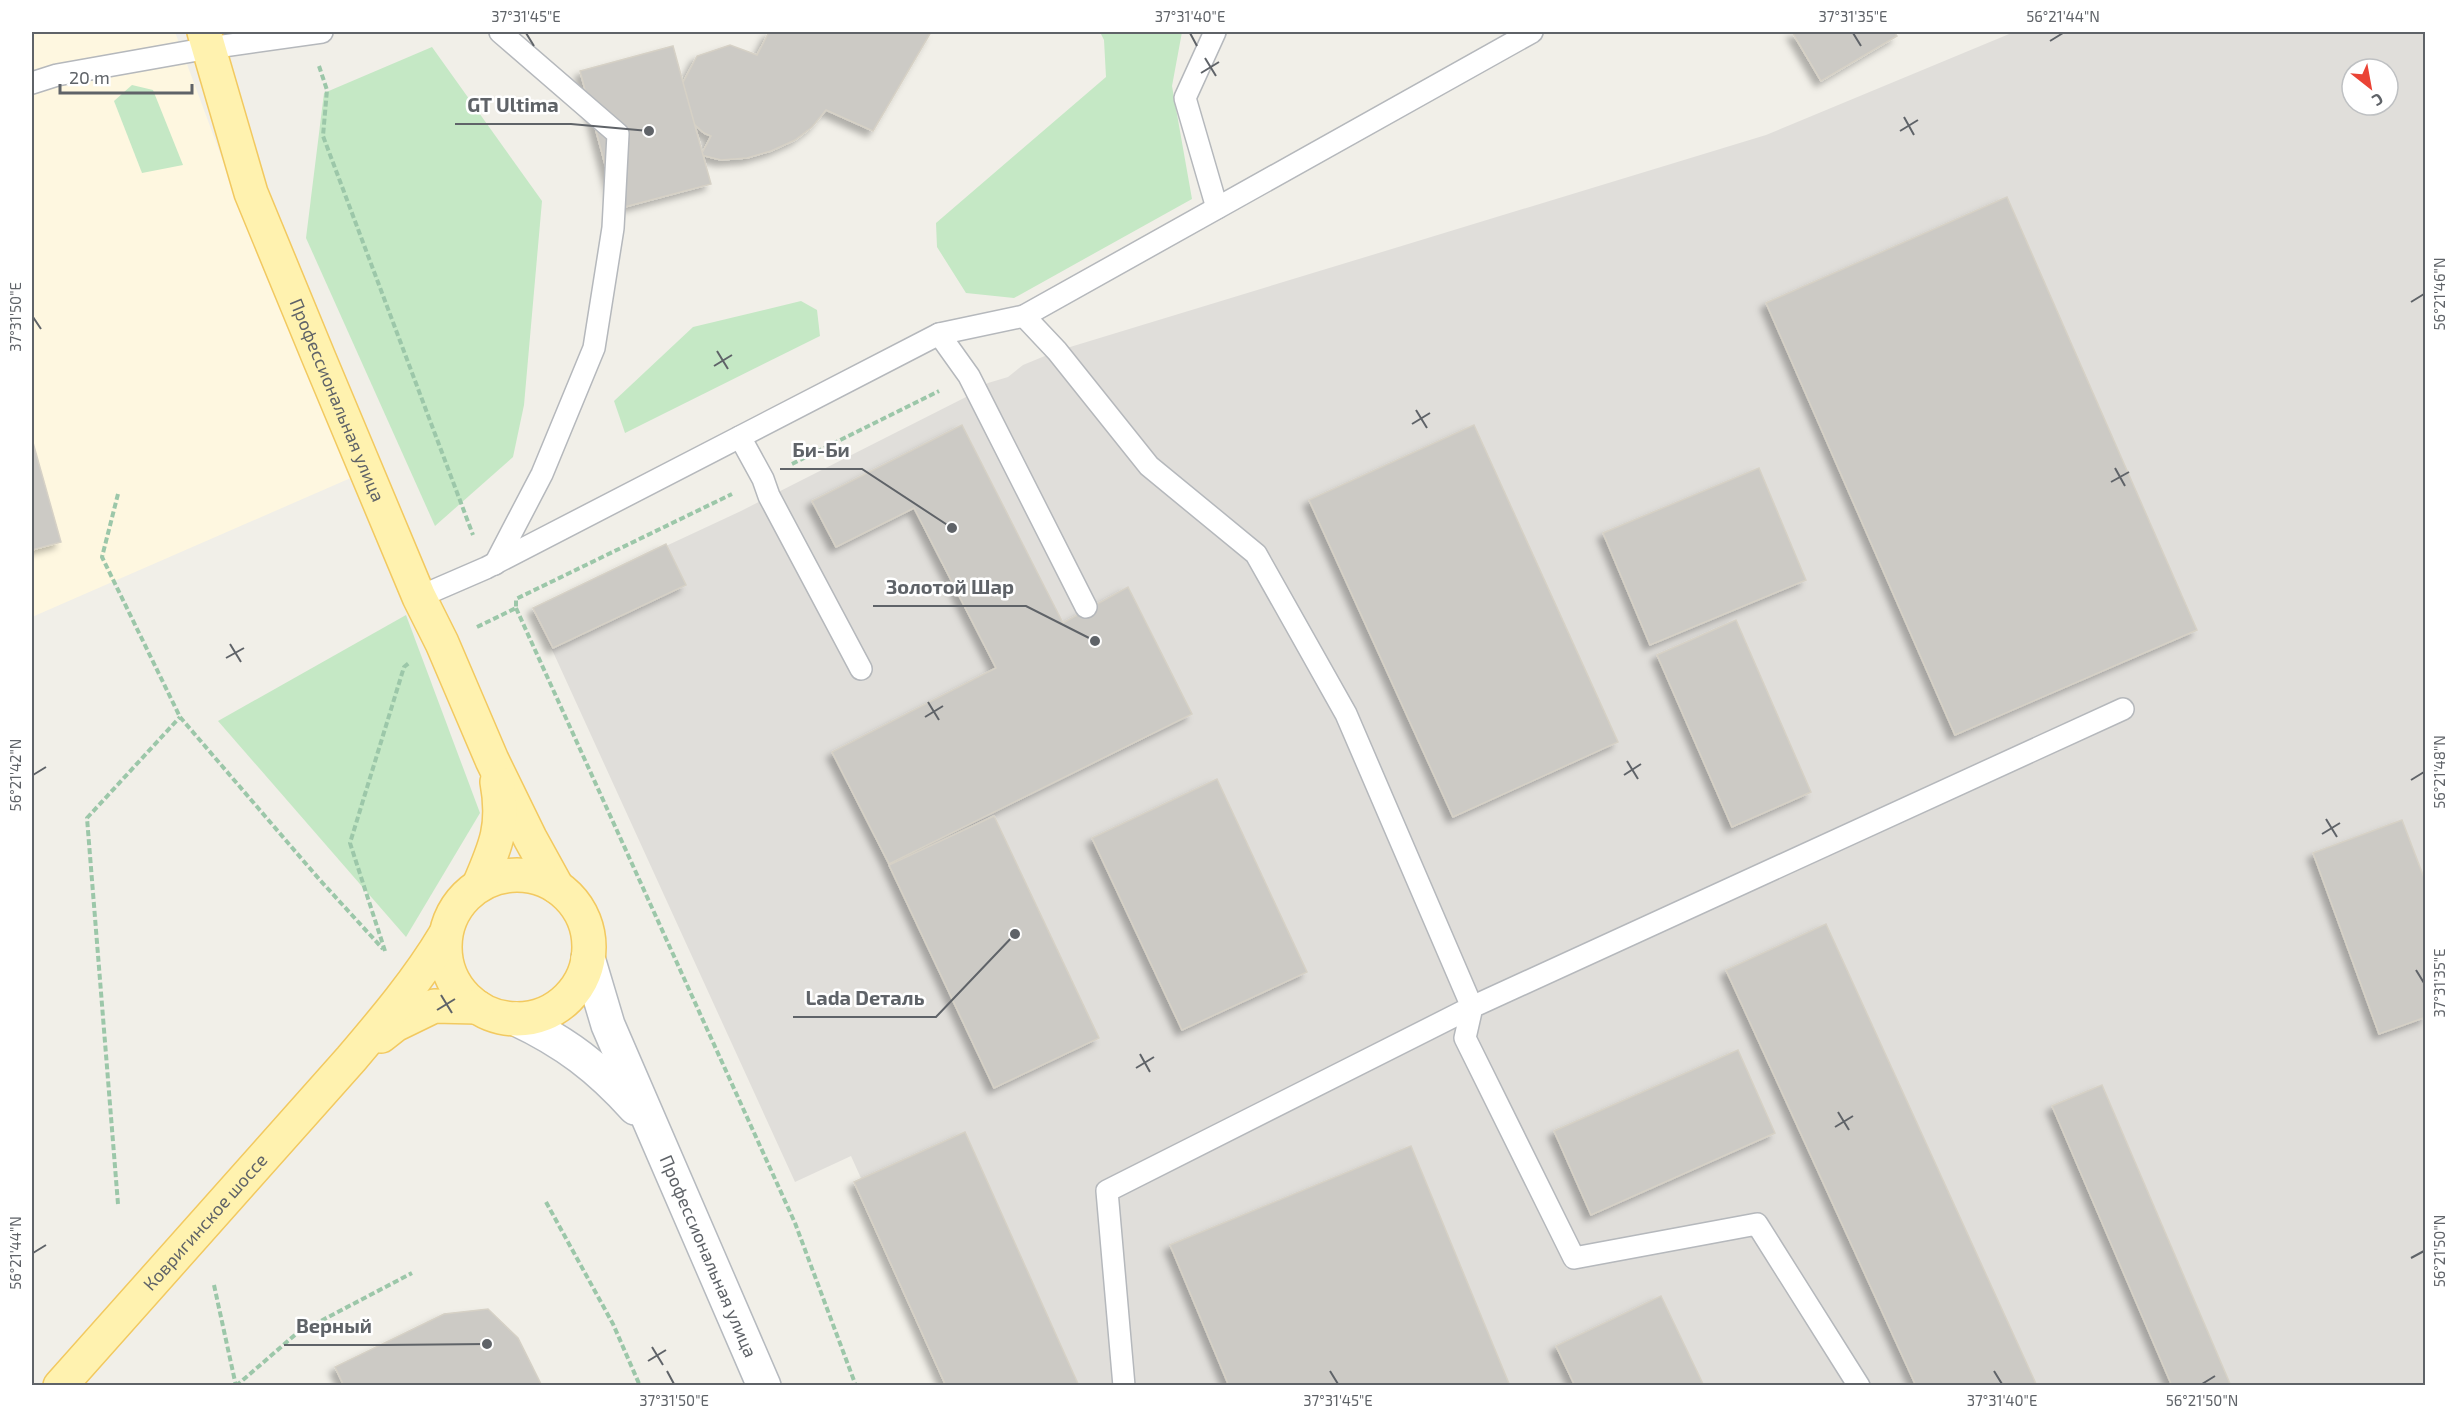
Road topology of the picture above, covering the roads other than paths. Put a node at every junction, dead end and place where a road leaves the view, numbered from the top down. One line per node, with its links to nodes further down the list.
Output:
1 (500, 32): 11 (lane)
2 (1215, 32): 7 (lane)
3 (1532, 32): 7 (lane)
4 (315, 33): 5 (lane)
5 (206, 40): 6 (lane); 12 (main road, Профессиональная улица)
6 (32, 83)
7 (1217, 208): 8 (lane)
8 (1024, 316): 9 (lane); 22 (lane)
9 (939, 334): 10 (lane); 13 (lane)
10 (740, 437): 11 (lane); 14 (lane)
11 (490, 566): 12 (lane)
12 (419, 597): 16 (main road, Профессиональная улица)
13 (1086, 607)
14 (861, 669)
15 (2123, 709): 22 (lane)
16 (492, 760): 17 (main road, Профессиональная улица); 18 (main road, Профессиональная улица)
17 (479, 885): 18 (main road, Профессиональная улица); 19 (main road, Профессиональная улица)
18 (557, 887): 20 (main road, Профессиональная улица)
19 (446, 935): 21 (main road, Профессиональная улица); 24 (main road, Ковригинское шоссе)
20 (588, 958): 23 (main road, Профессиональная улица); 25 (main road, Профессиональная улица)
21 (477, 1007): 23 (main road, Профессиональная улица); 24 (main road, Ковригинское шоссе)
22 (1472, 1007): 28 (lane); 29 (lane)
23 (516, 1019): 25 (main road, Профессиональная улица)
24 (351, 1059): 26 (main road, Ковригинское шоссе)
25 (652, 1128): 27 (main road, Профессиональная улица)
26 (60, 1386)
27 (765, 1386)
28 (1124, 1386)
29 (1859, 1386)

